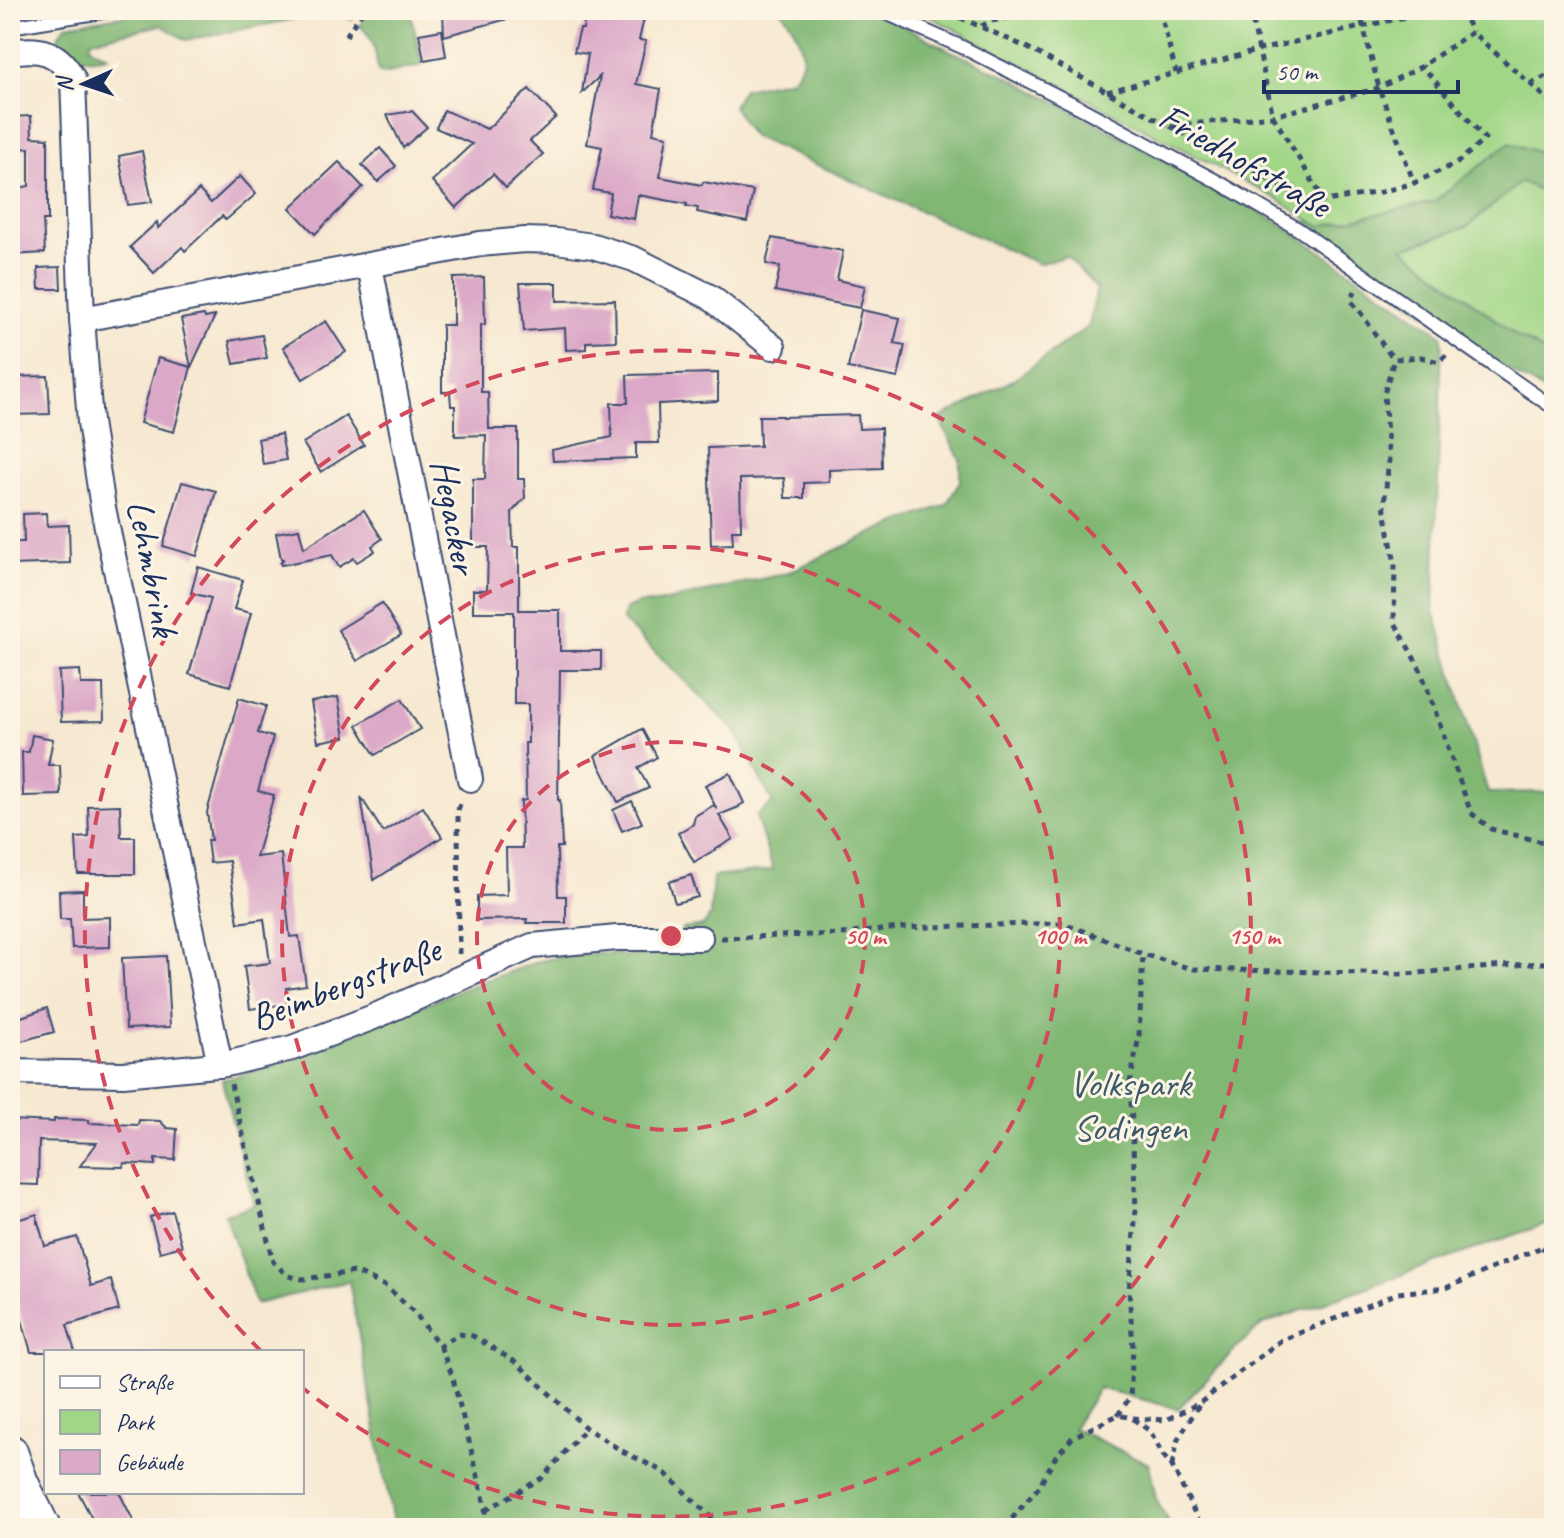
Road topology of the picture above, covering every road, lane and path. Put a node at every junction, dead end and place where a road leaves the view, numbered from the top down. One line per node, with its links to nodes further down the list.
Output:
1 (114, 10): 13 (lane)
2 (363, 10): 15 (path)
3 (879, 10): 32 (lane, Friedhofstraße)
4 (951, 10): 11 (path)
5 (1048, 10): 11 (path)
6 (1160, 10): 20 (path)
7 (1250, 10): 16 (path)
8 (1359, 10): 12 (path)
9 (1436, 10): 12 (path)
10 (1461, 10): 14 (path)
11 (981, 26): 23 (path)
12 (1362, 26): 16 (path); 22 (path)
13 (10, 27)
14 (1472, 32): 18 (path); 21 (path)
15 (346, 36)
16 (1259, 50): 20 (path); 25 (path)
17 (10, 52): 33 (street, Lehmbrink)
18 (1422, 66): 22 (path); 27 (path)
19 (1554, 72): 21 (path)
20 (1176, 73): 23 (path)
21 (1530, 84): 24 (path)
22 (1379, 88): 25 (path); 27 (path)
23 (1106, 92): 26 (path)
24 (1554, 105)
25 (1273, 116): 26 (path); 28 (path)
26 (1169, 126): 29 (path)
27 (1414, 183): 28 (path)
28 (1324, 201): 29 (path)
29 (1313, 203): 30 (path)
30 (1308, 213)
31 (370, 266): 33 (street); 35 (street); 38 (street, Hegacker)
32 (1363, 275): 34 (lane, Friedhofstraße); 36 (path)
33 (82, 319): 45 (street, Lehmbrink)
34 (1460, 342): 36 (path); 37 (lane, Friedhofstraße)
35 (773, 347)
36 (1394, 359): 40 (path)
37 (1554, 405)
38 (470, 779)
39 (458, 810): 44 (path)
40 (1554, 845)
41 (700, 938): 42 (path); 44 (street, Beimbergstraße)
42 (1143, 954): 43 (path); 53 (path)
43 (1554, 962)
44 (460, 979): 45 (street, Beimbergstraße)
45 (220, 1065): 46 (street, Beimbergstraße)
46 (10, 1072)
47 (233, 1094): 51 (path)
48 (1554, 1240): 49 (path)
49 (1542, 1247): 50 (path); 52 (path)
50 (1554, 1258)
51 (440, 1346): 55 (path); 58 (path)
52 (1201, 1402): 54 (path); 56 (path)
53 (1118, 1415): 54 (path); 62 (path)
54 (1132, 1418): 56 (path)
55 (586, 1428): 58 (path); 61 (path)
56 (1172, 1466): 63 (path)
57 (14, 1474): 59 (main road)
58 (486, 1510): 60 (path)
59 (43, 1528)
60 (488, 1528)
61 (722, 1528)
62 (1004, 1528)
63 (1202, 1528)

